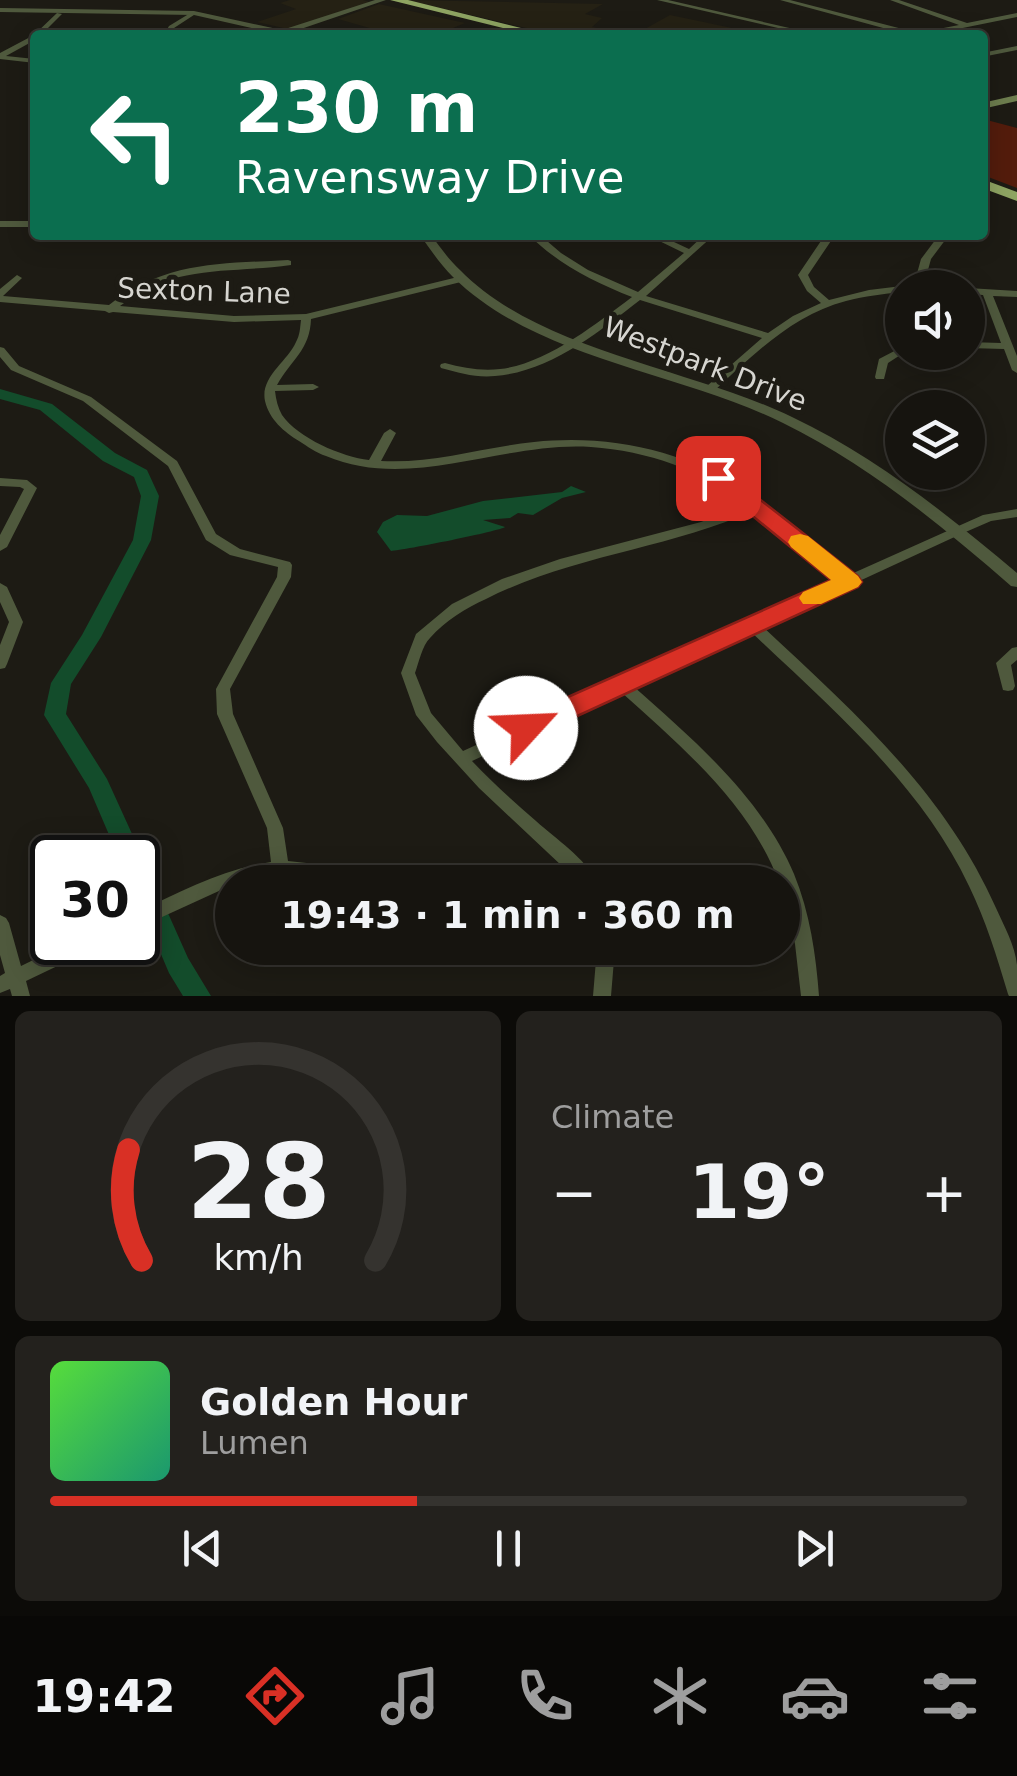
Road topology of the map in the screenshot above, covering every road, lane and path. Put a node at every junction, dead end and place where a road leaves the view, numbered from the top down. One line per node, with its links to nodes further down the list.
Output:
1 (378, 0): 14 (street); 15 (highway)
2 (395, 0): 16 (highway)
3 (660, 0): 17 (street)
4 (783, 0): 18 (street)
5 (893, 0): 10 (street)
6 (0, 10): 8 (street)
7 (194, 13): 8 (street); 12 (street); 13 (street)
8 (60, 14): 11 (street)
9 (1017, 16): 10 (street)
10 (968, 25): 19 (street)
11 (43, 30)
12 (170, 30)
13 (271, 30)
14 (299, 30)
15 (501, 30)
16 (523, 30)
17 (794, 30)
18 (898, 30)
19 (942, 30)
20 (30, 39): 23 (street)
21 (1017, 48): 22 (street)
22 (988, 54)
23 (0, 56): 24 (street)
24 (30, 60)
25 (1017, 98): 26 (main road)
26 (988, 105)
27 (988, 186): 28 (highway)
28 (1017, 198)
29 (0, 224): 30 (street)
30 (30, 224)
31 (429, 240): 41 (street, Westpark Drive)
32 (541, 240): 44 (street)
33 (663, 240): 37 (street)
34 (704, 240): 37 (street)
35 (827, 240): 47 (street)
36 (940, 240): 39 (street)
37 (690, 253): 44 (street)
38 (288, 263): 48 (street)
39 (923, 270)
40 (17, 278): 46 (street)
41 (462, 278): 49 (street, Sexton Lane); 51 (street, Westpark Drive)
42 (885, 292): 47 (street)
43 (987, 292): 45 (street); 53 (street)
44 (638, 294): 50 (street); 51 (street)
45 (1017, 294)
46 (0, 297): 48 (street, Sexton Lane)
47 (826, 302): 50 (street)
48 (109, 310): 49 (street, Sexton Lane)
49 (306, 317): 60 (street)
50 (767, 336): 61 (street)
51 (576, 341): 56 (street); 61 (street, Westpark Drive)
52 (985, 345): 53 (street)
53 (1007, 346): 57 (street)
54 (0, 350): 78 (street)
55 (885, 360): 58 (street)
56 (445, 366)
57 (1017, 370)
58 (880, 377)
59 (313, 386): 60 (street)
60 (271, 388): 63 (street)
61 (710, 388): 67 (street, Westpark Drive)
62 (390, 433): 63 (street)
63 (373, 464): 65 (street)
64 (0, 482): 68 (street)
65 (756, 506): 69 (street); 77 (street)
66 (1017, 512): 67 (street)
67 (956, 532): 69 (street); 70 (street, Westpark Drive)
68 (0, 547)
69 (849, 582): 72 (street)
70 (1017, 582)
71 (0, 586): 74 (street)
72 (752, 624): 75 (street); 86 (street)
73 (1017, 652): 76 (street)
74 (0, 664)
75 (622, 682): 77 (street); 88 (street)
76 (1008, 686)
77 (462, 758): 79 (street)
78 (280, 865)
79 (572, 865)
80 (215, 882): 81 (street)
81 (160, 910)
82 (0, 923): 85 (street)
83 (49, 965): 85 (street)
84 (605, 965): 87 (street)
85 (12, 986)
86 (1017, 994)
87 (602, 996)
88 (810, 996)

